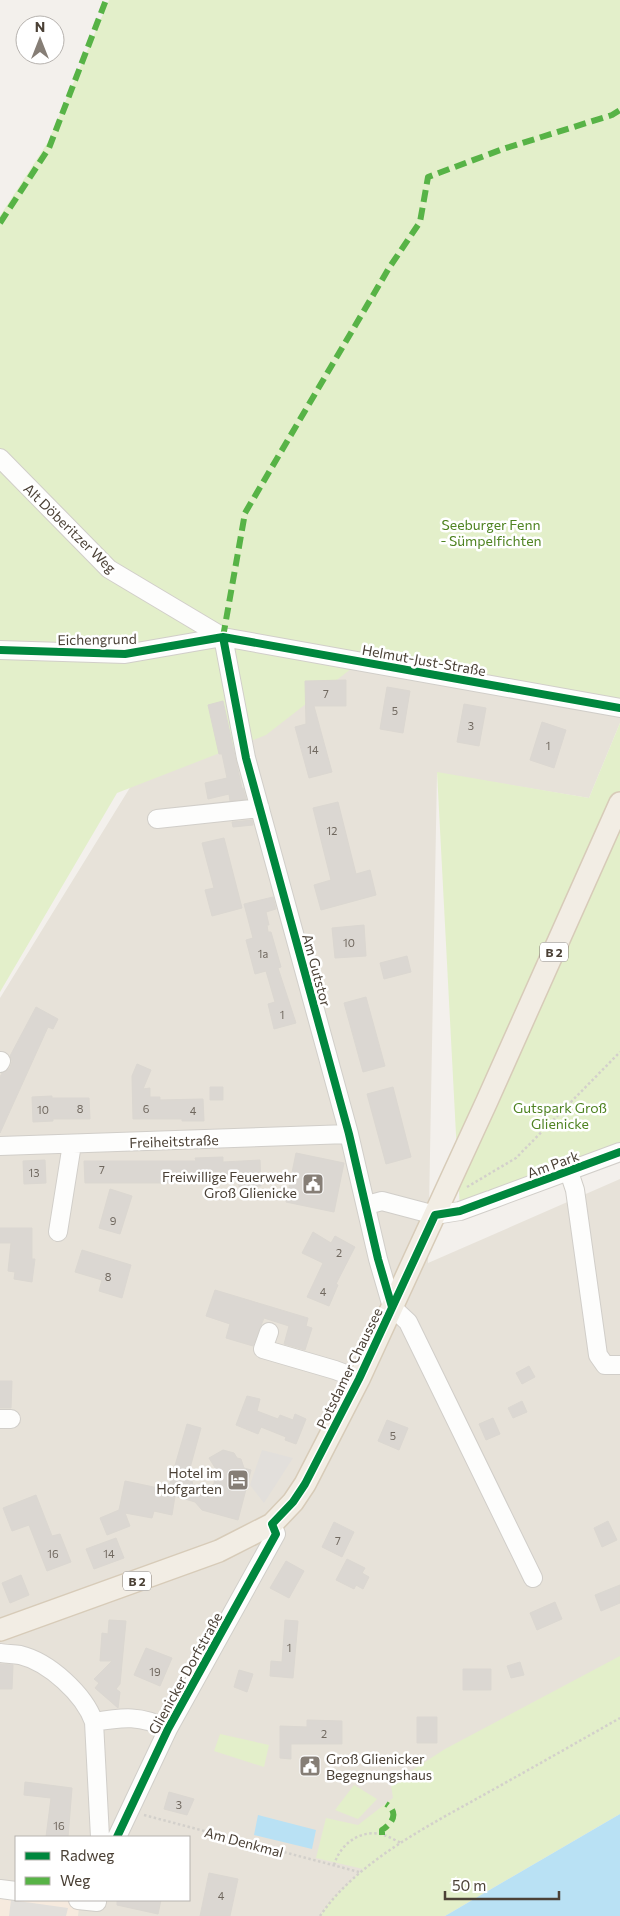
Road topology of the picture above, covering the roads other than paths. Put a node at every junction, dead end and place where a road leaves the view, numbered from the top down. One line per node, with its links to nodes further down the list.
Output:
1 (0, 458): 2 (street, Alt Döberitzer Weg)
2 (223, 637): 3 (street, Eichengrund); 4 (street, Helmut-Just-Straße); 6 (street, Am Gutstor)
3 (0, 650)
4 (620, 708)
5 (620, 804): 14 (main road, Potsdamer Chaussee / B 2)
6 (260, 808): 7 (street); 8 (street, Am Gutstor)
7 (157, 820)
8 (349, 1134): 9 (street, Freiheitstraße); 13 (street, Am Gutstor)
9 (72, 1144): 10 (street, Freiheitstraße); 15 (street)
10 (0, 1146)
11 (620, 1152): 12 (street, Am Park)
12 (569, 1172): 14 (street, Am Park); 18 (street, Am Park)
13 (367, 1205): 14 (street); 16 (street, Am Gutstor)
14 (435, 1214): 16 (main road, Potsdamer Chaussee / B 2)
15 (58, 1232)
16 (392, 1307): 19 (main road, Potsdamer Chaussee / B 2); 21 (street, Potsdamer Chaussee)
17 (269, 1332): 19 (street)
18 (620, 1364)
19 (359, 1379): 20 (main road, Potsdamer Chaussee / B 2)
20 (272, 1524): 22 (main road, Potsdamer Chaussee / B 2); 25 (street, Glienicker Dorfstraße)
21 (533, 1578)
22 (0, 1630)
23 (0, 1653): 24 (street)
24 (94, 1722): 25 (street); 26 (street)
25 (168, 1729): 27 (street, Glienicker Dorfstraße)
26 (100, 1836)
27 (117, 1836)
28 (0, 1889): 29 (street)
29 (15, 1892)
30 (81, 1901): 31 (street)
31 (96, 1906)

